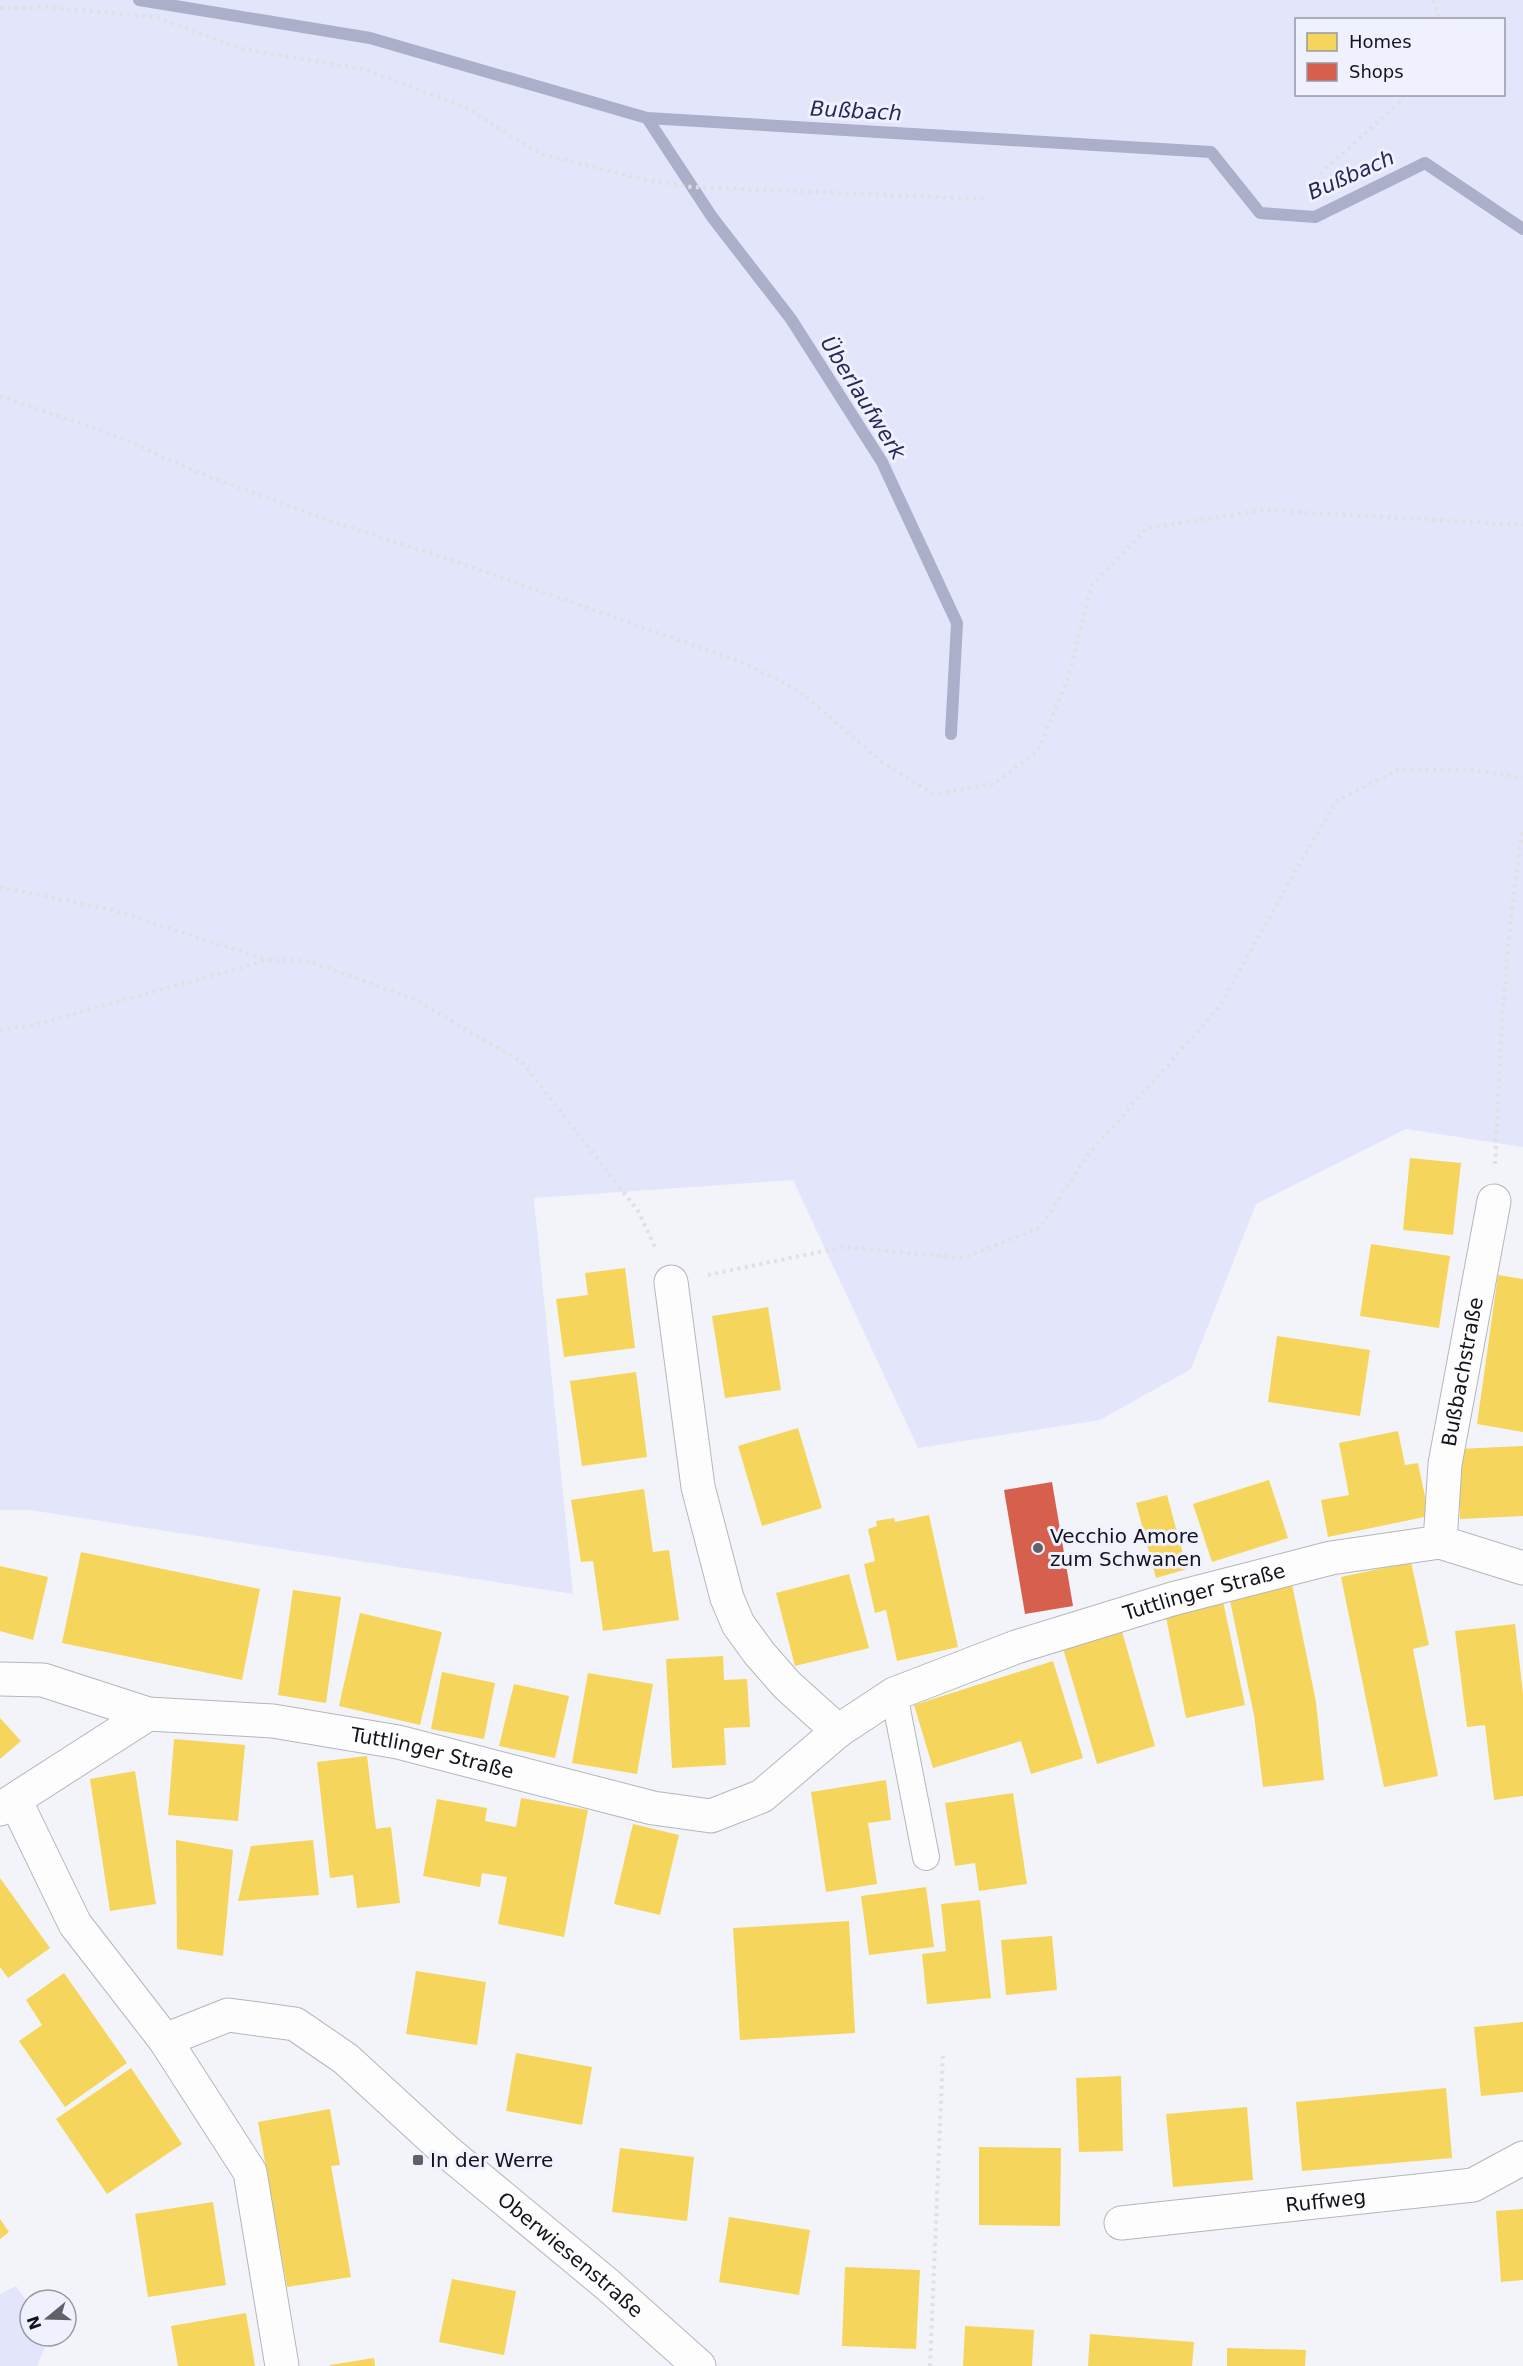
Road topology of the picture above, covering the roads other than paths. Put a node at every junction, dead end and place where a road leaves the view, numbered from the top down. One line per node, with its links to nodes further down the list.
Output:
1 (1494, 1201): 3 (street, Bußbachstraße)
2 (671, 1282): 8 (street)
3 (1440, 1542): 4 (street, Tuttlinger Straße); 6 (street, Tuttlinger Straße)
4 (1523, 1568)
5 (0, 1679): 7 (street, Tuttlinger Straße)
6 (894, 1694): 8 (street, Tuttlinger Straße); 10 (lane)
7 (148, 1714): 8 (street, Tuttlinger Straße); 9 (street)
8 (838, 1731)
9 (8, 1805): 11 (street)
10 (926, 1857)
11 (165, 2040): 14 (street); 15 (street, Oberwiesenstraße)
12 (1523, 2158): 13 (street, Ruffweg)
13 (1121, 2223)
14 (282, 2366)
15 (699, 2366)

